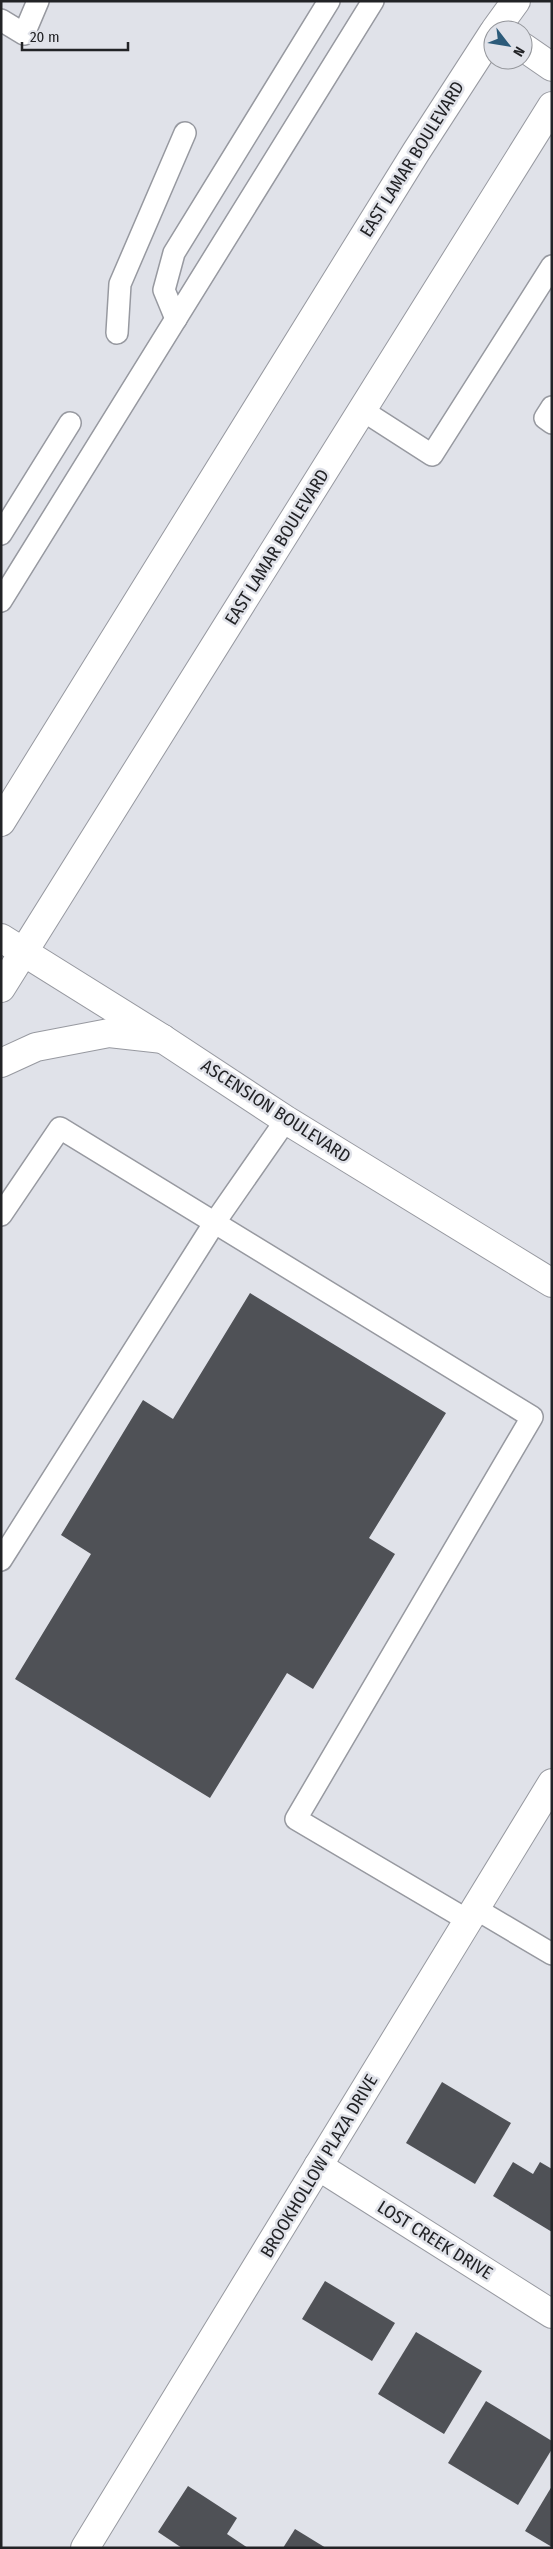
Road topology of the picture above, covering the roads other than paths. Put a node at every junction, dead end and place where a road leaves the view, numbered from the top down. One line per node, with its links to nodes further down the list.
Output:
1 (38, 1): 5 (lane)
2 (329, 1): 13 (lane)
3 (373, 1): 15 (lane)
4 (516, 1): 6 (main road, EAST LAMAR BOULEVARD)
5 (1, 20)
6 (503, 20)
7 (483, 50): 23 (main road, EAST LAMAR BOULEVARD)
8 (533, 54): 9 (main road)
9 (552, 67)
10 (552, 106): 18 (main road, EAST LAMAR BOULEVARD)
11 (185, 133): 12 (lane)
12 (143, 233): 13 (lane); 16 (lane)
13 (174, 252): 15 (lane)
14 (552, 266): 18 (lane)
15 (176, 319): 22 (lane)
16 (117, 333)
17 (552, 407): 20 (lane)
18 (362, 410): 25 (main road, EAST LAMAR BOULEVARD)
19 (70, 423): 21 (lane)
20 (552, 423)
21 (1, 534)
22 (1, 601)
23 (1, 822)
24 (1, 938): 25 (main road, ASCENSION BOULEVARD)
25 (25, 952): 26 (main road, EAST LAMAR BOULEVARD); 27 (main road, ASCENSION BOULEVARD)
26 (1, 988)
27 (163, 1038): 28 (main road); 29 (main road, ASCENSION BOULEVARD)
28 (1, 1064)
29 (286, 1120): 31 (lane); 32 (main road, ASCENSION BOULEVARD)
30 (1, 1215): 31 (lane)
31 (215, 1222): 33 (lane); 35 (lane)
32 (552, 1283)
33 (1, 1560)
34 (552, 1783): 35 (main road, BROOKHOLLOW PLAZA DRIVE)
35 (473, 1915): 36 (lane); 37 (main road, BROOKHOLLOW PLAZA DRIVE)
36 (552, 1954)
37 (318, 2166): 38 (main road, LOST CREEK DRIVE); 39 (main road, BROOKHOLLOW PLAZA DRIVE)
38 (552, 2314)
39 (85, 2548)

